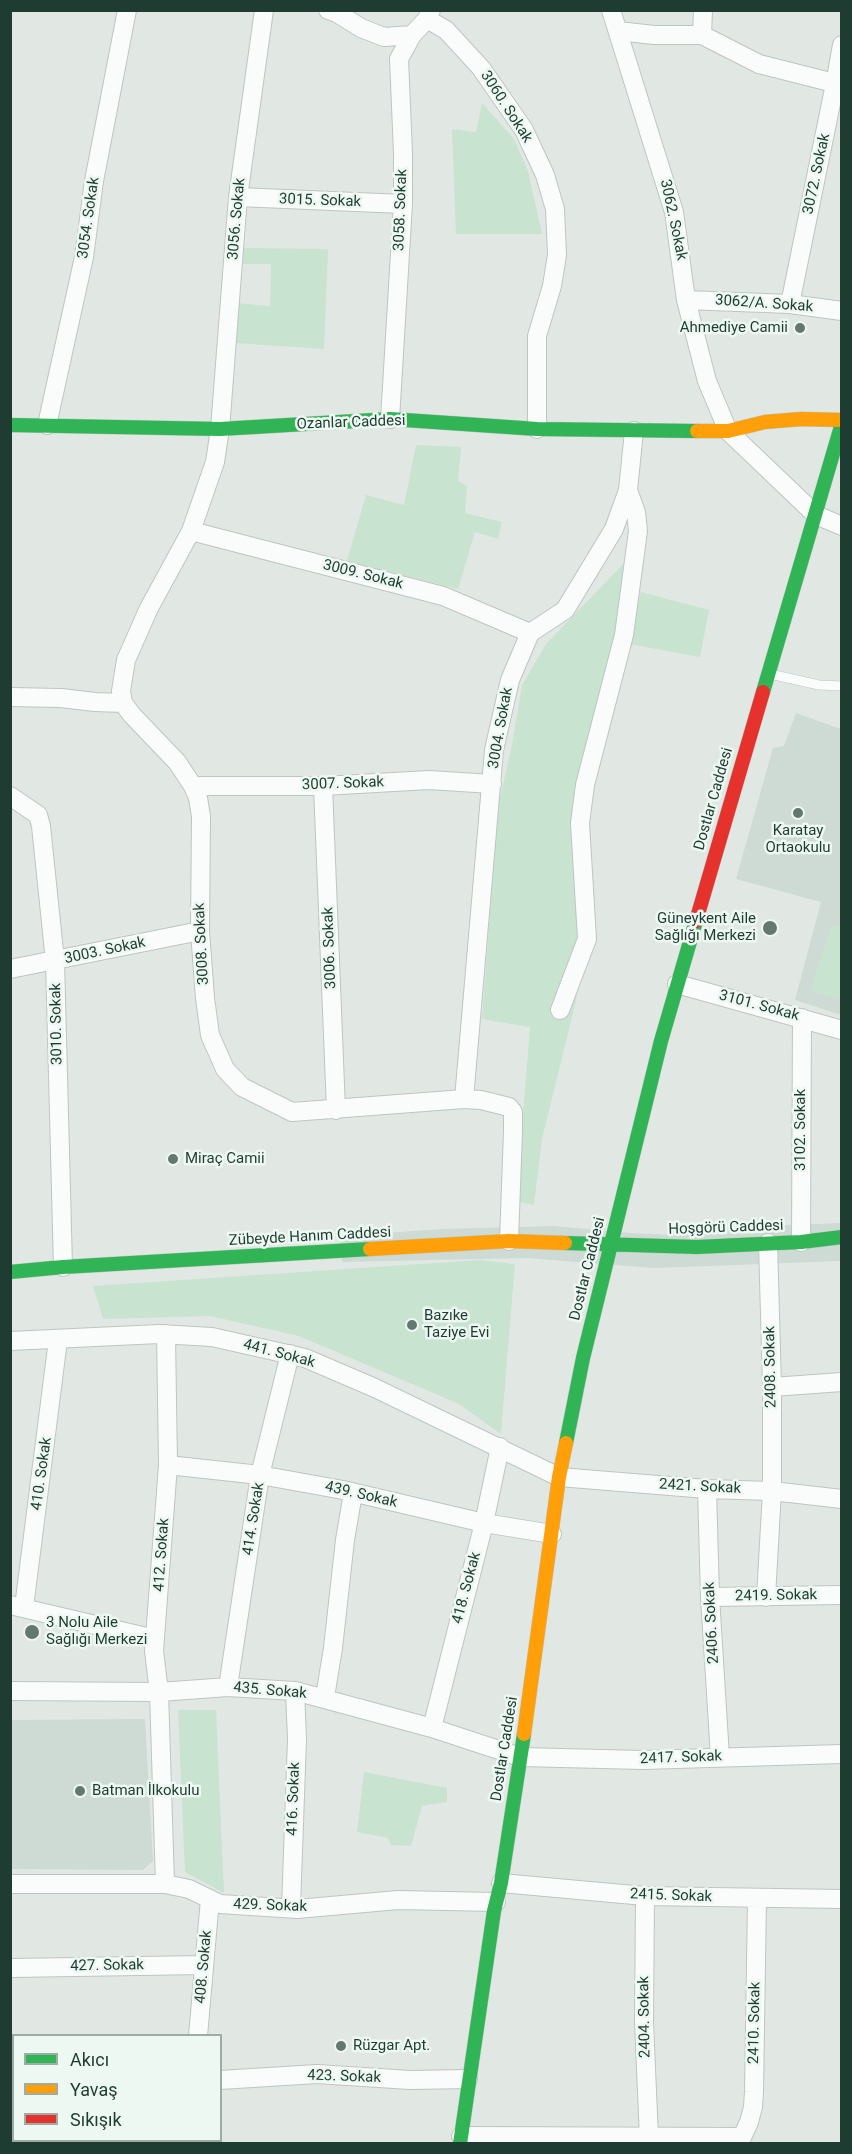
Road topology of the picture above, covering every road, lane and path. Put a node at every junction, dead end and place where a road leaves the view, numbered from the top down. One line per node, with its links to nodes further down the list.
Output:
1 (127, 10): 20 (street, 3054. Sokak)
2 (264, 10): 12 (street, 3056. Sokak)
3 (327, 10): 8 (street)
4 (611, 10): 7 (street, 3062. Sokak)
5 (703, 10): 9 (street)
6 (429, 15): 8 (street, 3058. Sokak); 22 (street, 3060. Sokak)
7 (618, 31): 9 (street); 14 (street, 3062. Sokak)
8 (412, 35): 13 (street, 3058. Sokak)
9 (702, 35): 11 (street)
10 (842, 45): 11 (street, 3072. Sokak)
11 (838, 84): 15 (street, 3072. Sokak)
12 (238, 197): 13 (street, 3015. Sokak); 21 (street, 3056. Sokak)
13 (403, 204): 17 (street, 3058. Sokak)
14 (686, 300): 15 (street, 3062/A. Sokak); 23 (street, 3062. Sokak)
15 (790, 304): 16 (street, 3062/A. Sokak)
16 (842, 311)
17 (390, 419): 21 (main road, Ozanlar Caddesi); 22 (main road, Ozanlar Caddesi)
18 (842, 422): 23 (main road, Ozanlar Caddesi); 26 (main road, Dostlar Caddesi)
19 (10, 425): 20 (main road, Ozanlar Caddesi)
20 (47, 425): 21 (main road, Ozanlar Caddesi)
21 (220, 429): 28 (street)
22 (537, 429): 24 (main road, Ozanlar Caddesi)
23 (728, 430): 24 (main road, Ozanlar Caddesi); 26 (street)
24 (634, 431): 25 (street)
25 (628, 490): 29 (street); 42 (street)
26 (816, 515): 27 (street); 30 (main road, Dostlar Caddesi)
27 (842, 526)
28 (191, 531): 29 (street, 3009. Sokak); 33 (street)
29 (530, 633): 34 (street, 3004. Sokak)
30 (768, 673): 31 (lane); 41 (main road, Dostlar Caddesi)
31 (842, 686)
32 (10, 697): 33 (street)
33 (123, 703): 35 (street, 3008. Sokak)
34 (492, 784): 36 (street, 3007. Sokak); 45 (street, 3004. Sokak)
35 (193, 786): 36 (street, 3007. Sokak); 38 (street, 3008. Sokak)
36 (324, 786): 46 (street, 3006. Sokak)
37 (10, 796): 39 (street, 3010. Sokak)
38 (200, 931): 39 (street, 3003. Sokak); 46 (street, 3008. Sokak)
39 (55, 961): 40 (street, 3003. Sokak); 52 (street, 3010. Sokak)
40 (10, 969)
41 (677, 984): 43 (street, 3101. Sokak); 51 (main road, Dostlar Caddesi)
42 (560, 1010)
43 (802, 1018): 44 (street, 3101. Sokak); 49 (street, 3102. Sokak)
44 (842, 1030)
45 (464, 1099): 46 (street, 3008. Sokak); 48 (street, 3008. Sokak)
46 (336, 1110)
47 (842, 1237): 49 (main road, Hoşgörü Caddesi)
48 (509, 1241): 51 (main road, Zübeyde Hanım Caddesi); 52 (main road, Zübeyde Hanım Caddesi)
49 (801, 1242): 50 (main road, Hoşgörü Caddesi)
50 (768, 1243): 51 (main road, Hoşgörü Caddesi); 59 (street, 2408. Sokak)
51 (611, 1246): 63 (main road, Dostlar Caddesi)
52 (63, 1267): 53 (main road, Zübeyde Hanım Caddesi)
53 (10, 1272)
54 (166, 1334): 55 (street, 441. Sokak); 57 (street, 441. Sokak); 61 (street, 412. Sokak)
55 (58, 1340): 56 (street, 441. Sokak); 73 (street, 410. Sokak)
56 (10, 1341)
57 (290, 1354): 60 (street, 441. Sokak); 62 (street, 414. Sokak)
58 (842, 1382): 59 (street)
59 (772, 1387): 65 (street, 2408. Sokak)
60 (500, 1447): 63 (street, 441. Sokak); 68 (street, 418. Sokak)
61 (168, 1465): 62 (street, 439. Sokak); 74 (street, 412. Sokak)
62 (260, 1475): 66 (street, 439. Sokak); 75 (street, 414. Sokak)
63 (559, 1477): 64 (street, 2421. Sokak); 69 (main road, Dostlar Caddesi)
64 (707, 1489): 65 (street, 2421. Sokak); 71 (street, 2406. Sokak)
65 (771, 1491): 67 (street, 2421. Sokak); 72 (street, 2408. Sokak)
66 (353, 1492): 68 (street, 439. Sokak); 79 (street)
67 (842, 1499)
68 (484, 1523): 69 (street, 439. Sokak); 80 (street, 418. Sokak)
69 (552, 1534): 82 (main road, Dostlar Caddesi)
70 (842, 1595): 72 (street, 2419. Sokak)
71 (710, 1597): 72 (street, 2419. Sokak); 83 (street, 2406. Sokak)
72 (766, 1597)
73 (17, 1606): 74 (street)
74 (155, 1639): 78 (street, 412. Sokak)
75 (228, 1687): 77 (street, 435. Sokak); 78 (street, 435. Sokak)
76 (10, 1691): 78 (street, 435. Sokak)
77 (295, 1691): 79 (street, 435. Sokak); 92 (street, 416. Sokak)
78 (159, 1692): 86 (street, 412. Sokak)
79 (325, 1697): 80 (street, 435. Sokak)
80 (432, 1728): 82 (street, 435. Sokak)
81 (842, 1754): 83 (street, 2417. Sokak)
82 (520, 1757): 83 (street, 2417. Sokak); 84 (main road, Dostlar Caddesi)
83 (720, 1757)
84 (501, 1883): 87 (street, 2415. Sokak); 91 (main road, Dostlar Caddesi)
85 (10, 1884): 86 (street, 429. Sokak)
86 (165, 1884): 88 (street, 429. Sokak)
87 (645, 1896): 89 (street, 2415. Sokak); 98 (street, 2404. Sokak)
88 (210, 1899): 92 (street, 429. Sokak); 93 (street, 408. Sokak)
89 (757, 1899): 90 (street, 2415. Sokak); 100 (street, 2410. Sokak)
90 (842, 1899)
91 (496, 1902): 92 (street, 429. Sokak); 96 (main road, Dostlar Caddesi)
92 (291, 1908)
93 (204, 1965): 94 (street, 427. Sokak); 95 (street, 408. Sokak)
94 (10, 1968)
95 (198, 2034)
96 (468, 2079): 97 (street, 423. Sokak); 99 (main road, Dostlar Caddesi)
97 (222, 2080)
98 (649, 2138): 99 (street); 100 (street)
99 (460, 2140)
100 (741, 2140)

